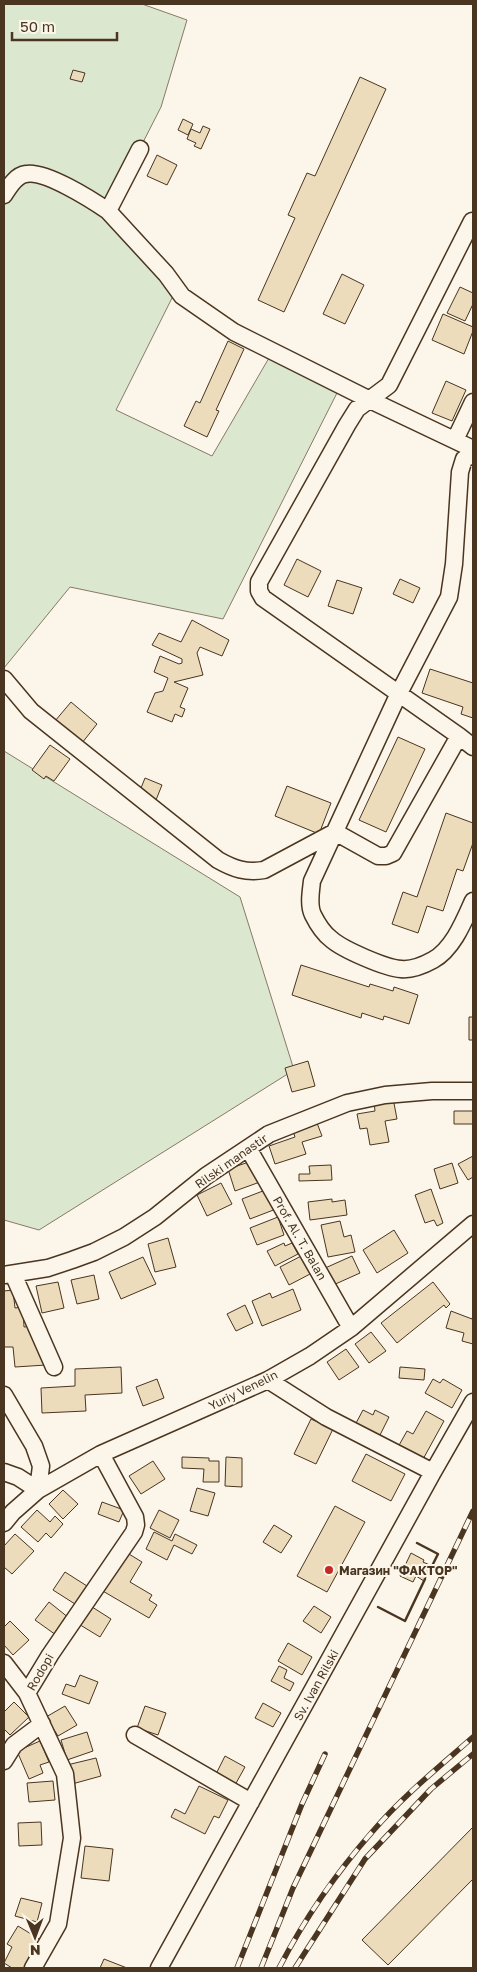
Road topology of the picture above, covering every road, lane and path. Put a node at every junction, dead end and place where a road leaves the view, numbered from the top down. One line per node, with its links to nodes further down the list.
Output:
1 (140, 149): 3 (street)
2 (4, 195): 3 (street)
3 (108, 211): 5 (street)
4 (472, 221): 5 (street)
5 (370, 400): 7 (street); 11 (street)
6 (473, 402): 7 (street)
7 (455, 440): 8 (street)
8 (473, 449)
9 (473, 454): 11 (street)
10 (4, 679): 14 (street)
11 (399, 693): 12 (street); 14 (street)
12 (459, 736): 13 (street); 14 (street)
13 (473, 747)
14 (335, 832): 15 (street)
15 (473, 901)
16 (473, 1091): 17 (street, Rilski manastir)
17 (248, 1148): 19 (street, Rilski manastir); 20 (street, Prof. Al. T. Balan)
18 (471, 1227): 20 (street, Yuriy Venelin)
19 (9, 1275): 21 (street)
20 (351, 1328): 22 (street, Yuriy Venelin)
21 (54, 1368)
22 (268, 1380): 25 (street, Yuriy Venelin); 27 (street)
23 (4, 1395): 28 (street)
24 (473, 1402): 27 (street, Sv. Ivan Rilski)
25 (101, 1454): 28 (street, Yuriy Venelin); 31 (street, Rodopi)
26 (4, 1472): 28 (street)
27 (433, 1472): 35 (street, Sv. Ivan Rilski)
28 (38, 1490): 29 (street, Yuriy Venelin)
29 (4, 1523)
30 (4, 1663): 31 (street)
31 (27, 1693): 32 (street, Rodopi)
32 (42, 1724): 34 (street); 36 (street, Rodopi)
33 (134, 1735): 35 (street)
34 (4, 1762)
35 (251, 1802): 37 (street, Sv. Ivan Rilski)
36 (33, 1968)
37 (159, 1968)

